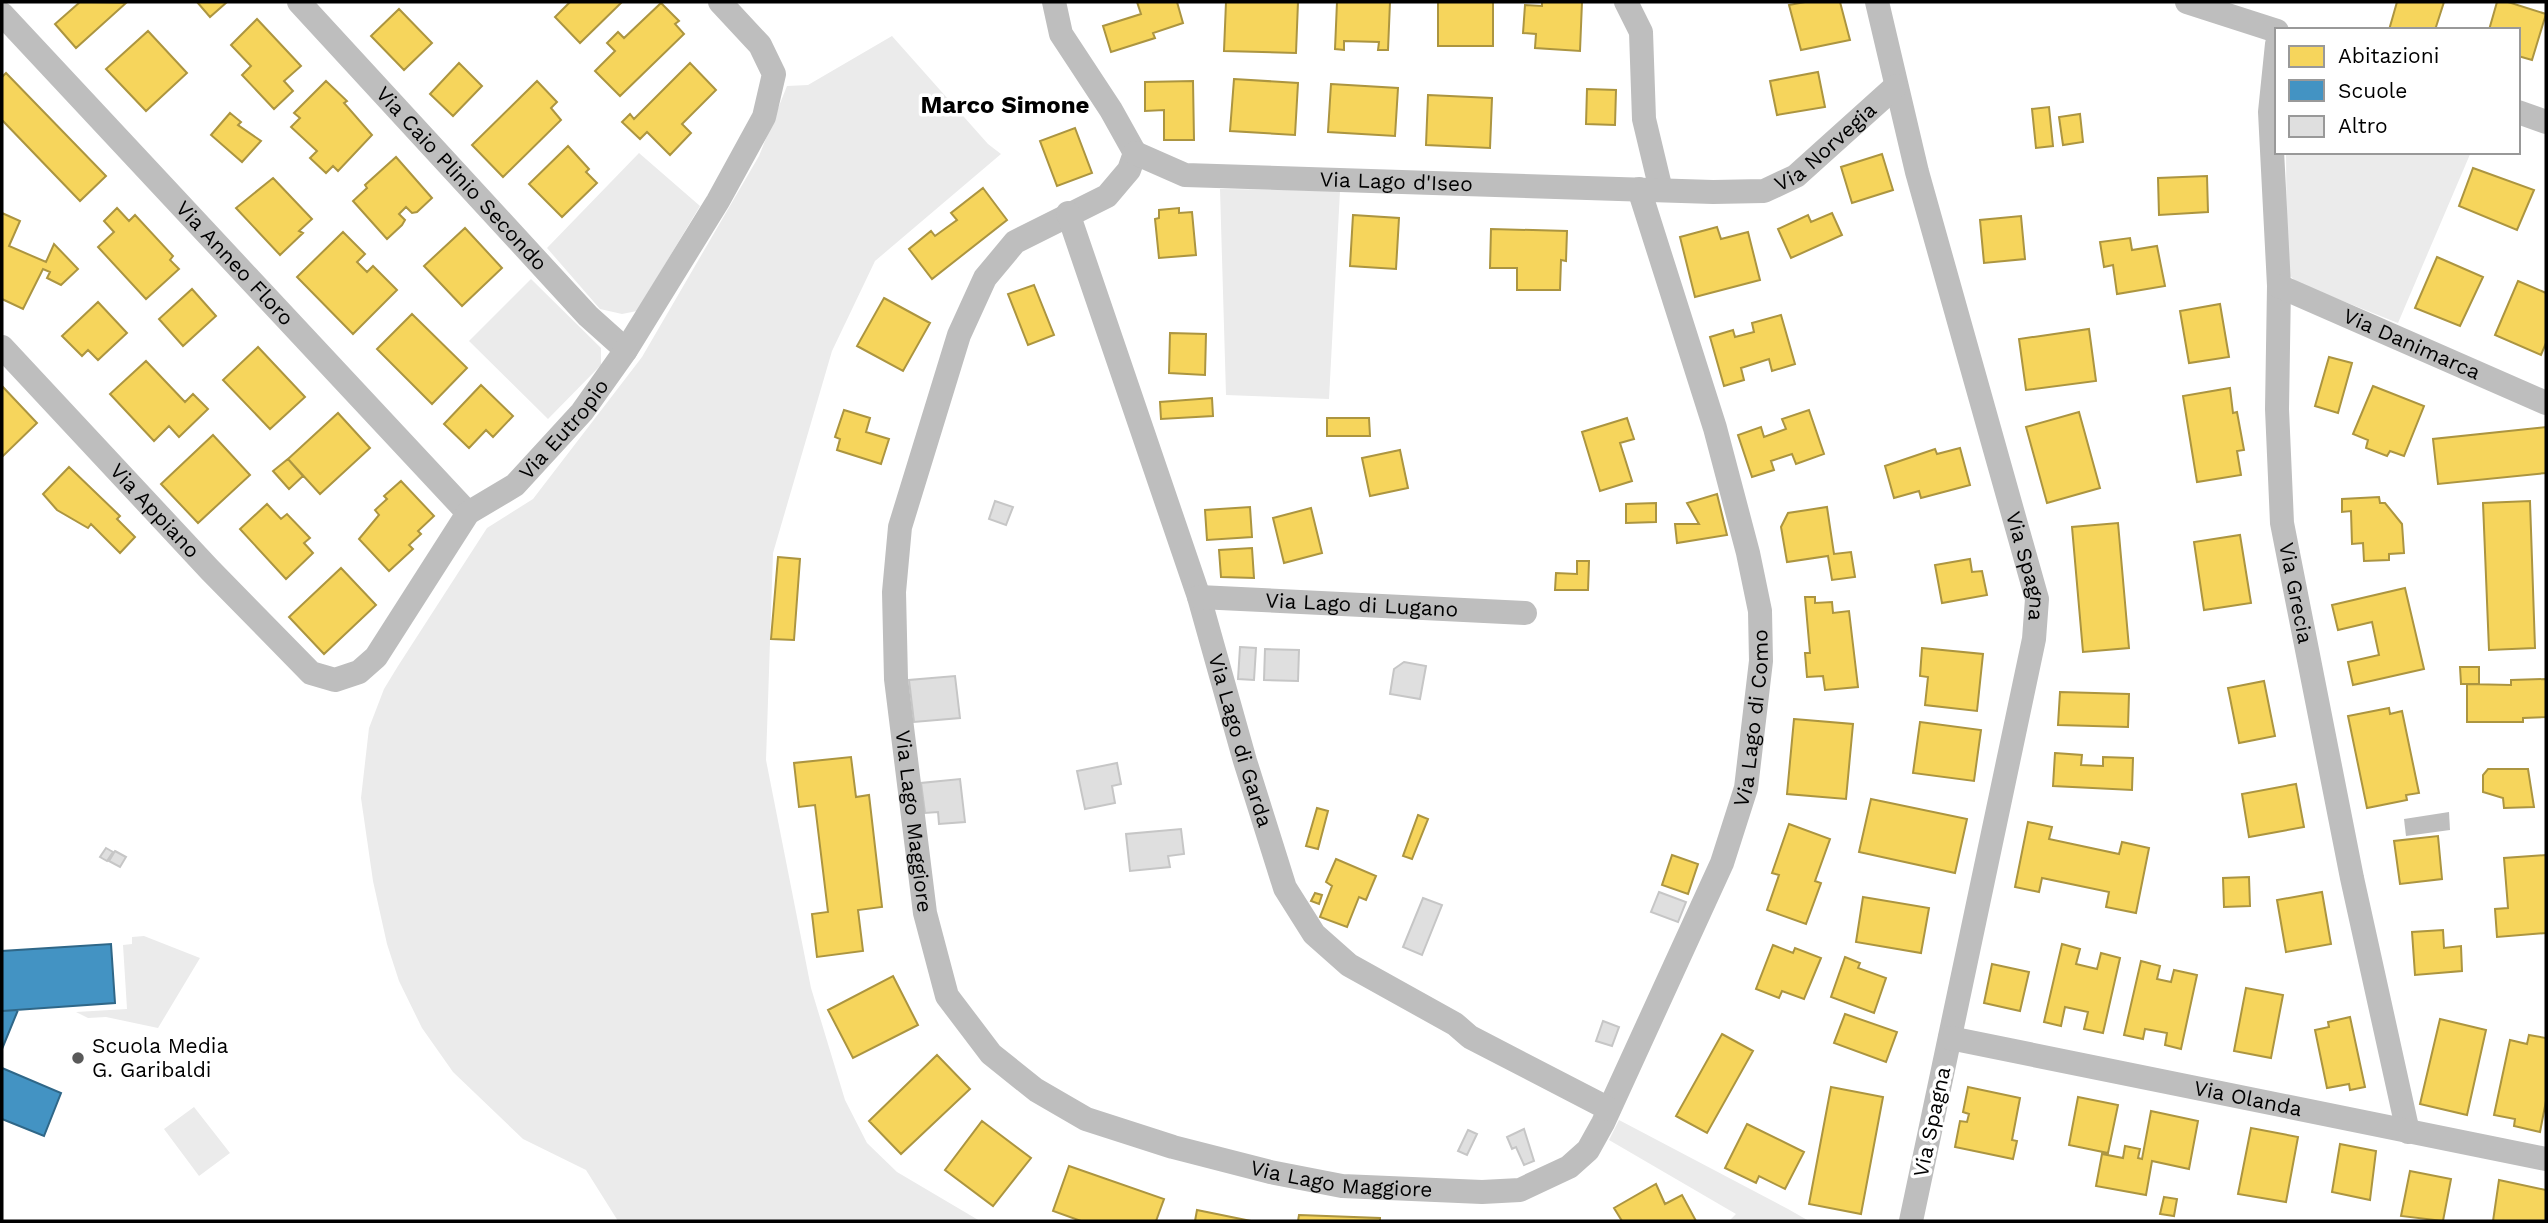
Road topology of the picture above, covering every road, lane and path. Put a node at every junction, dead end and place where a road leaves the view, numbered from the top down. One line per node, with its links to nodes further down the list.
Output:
1 (299, 2): 18 (street, Via Caio Plinio Secondo)
2 (720, 2): 18 (street, Via Eutropio)
3 (1054, 2): 13 (street)
4 (1626, 2): 14 (street, Via Lago di Como)
5 (1877, 2): 10 (street, Via Spagna)
6 (2187, 2): 8 (street)
7 (2, 14): 20 (street, Via Anneo Floro)
8 (2275, 30)
9 (2275, 63): 16 (street, Via Grecia)
10 (1896, 86): 14 (street, Via Norvegia); 24 (street, Via Spagna)
11 (2520, 113): 12 (street)
12 (2546, 122)
13 (1135, 153): 14 (street, Via Lago d'Iseo); 15 (street, Via Lago Maggiore)
14 (1650, 189): 25 (street, Via Lago di Como)
15 (1068, 213): 21 (street, Via Lago di Garda); 25 (street, Via Lago Maggiore)
16 (2279, 286): 19 (street, Via Danimarca); 26 (street, Via Grecia)
17 (2, 347): 23 (street, Via Appiano)
18 (626, 350): 20 (street, Via Eutropio)
19 (2546, 403)
20 (468, 513): 23 (street, Via Eutropio)
21 (1199, 597): 22 (street, Via Lago di Lugano); 25 (street, Via Lago di Garda)
22 (1525, 613)
23 (311, 674)
24 (1950, 1038): 26 (street, Via Olanda); 28 (street, Via Spagna)
25 (1609, 1109)
26 (2408, 1132): 27 (street, Via Olanda)
27 (2546, 1159)
28 (1910, 1221)

